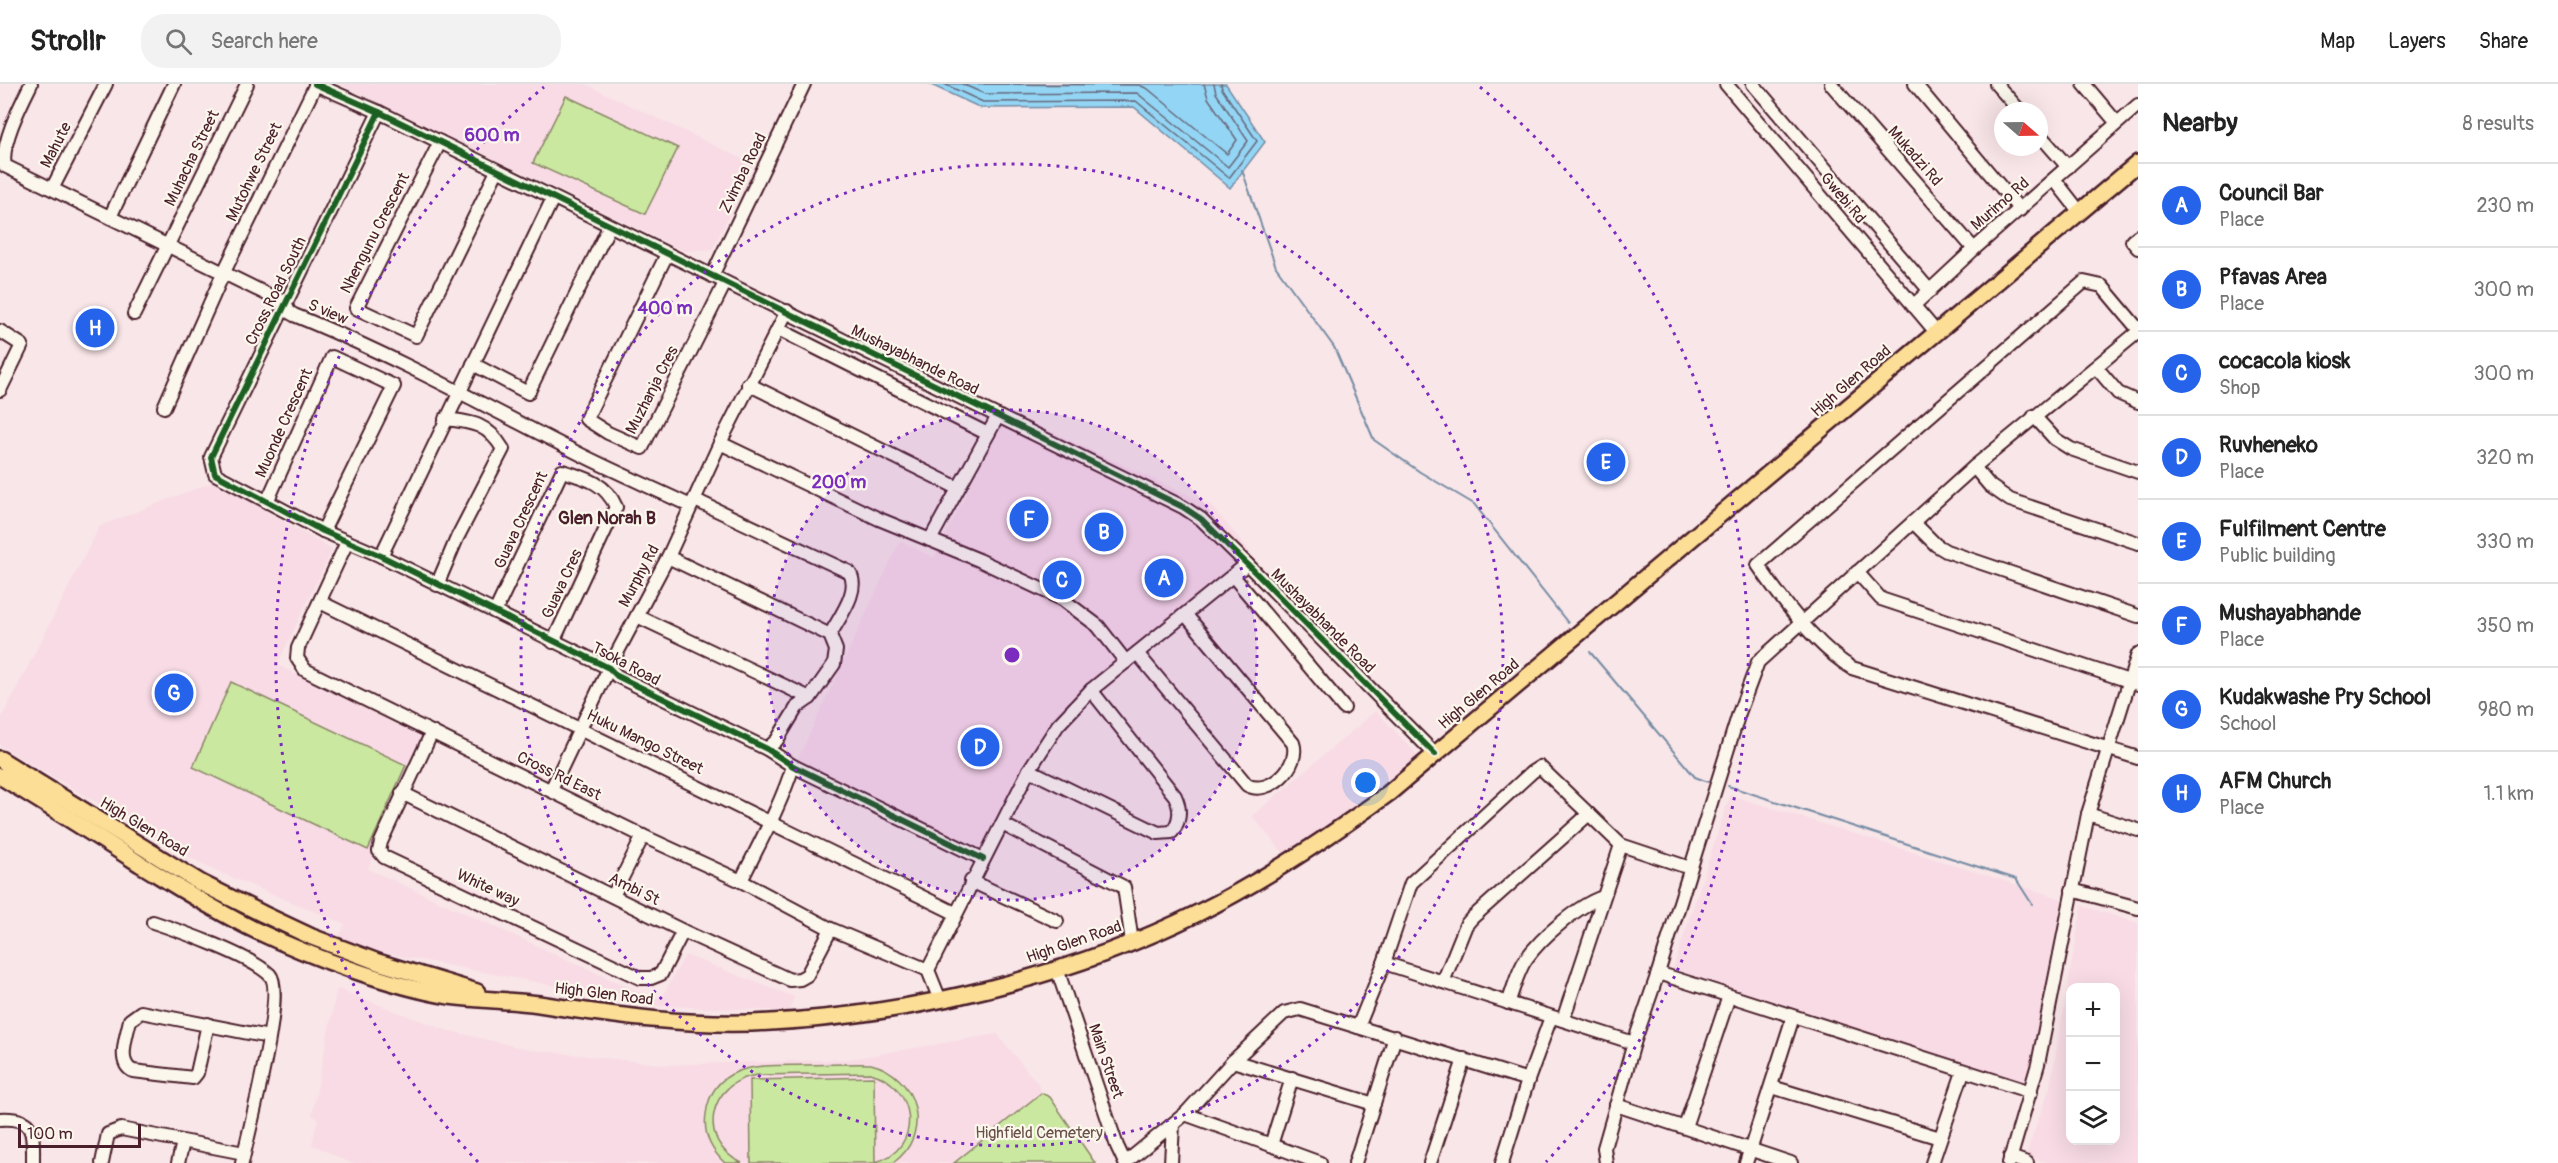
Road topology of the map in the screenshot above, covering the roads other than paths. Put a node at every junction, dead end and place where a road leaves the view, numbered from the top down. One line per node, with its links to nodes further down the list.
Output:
1 (31, 84): 23 (street, S view)
2 (106, 84): 23 (street, Mahute)
3 (174, 84): 27 (street)
4 (247, 84): 30 (street, Muhacha Street)
5 (316, 84): 15 (street, Mushayabhande Road); 34 (street, Mutohwe Street)
6 (804, 84): 35 (street, Zvimba Road)
7 (1726, 84): 39 (street, Gwebi Rd)
8 (1753, 84): 37 (street)
9 (1831, 84): 32 (street, Mukadzi Rd)
10 (1915, 84): 25 (street)
11 (1996, 84): 13 (street)
12 (2084, 84): 16 (street)
13 (2011, 102)
14 (2138, 105): 16 (street, Murimo Rd)
15 (379, 112): 17 (street, Mushayabhande Road); 38 (street, Cross Road South)
16 (2118, 123): 20 (street, Murimo Rd)
17 (440, 142): 21 (street, Mushayabhande Road); 21 (street, Nhengunu Crescent)
18 (2048, 144): 20 (street)
19 (2138, 163): 26 (main road, High Glen Road)
20 (2068, 167): 22 (street, Murimo Rd)
21 (497, 171): 24 (street, Mushayabhande Road)
22 (2054, 179): 25 (street, Murimo Rd); 26 (street)
23 (52, 189): 27 (street, S view)
24 (553, 198): 28 (street, Mushayabhande Road); 46 (street)
25 (2020, 210): 32 (street, Murimo Rd)
26 (2079, 211): 44 (main road, High Glen Road)
27 (111, 217): 30 (street, S view)
28 (609, 227): 33 (street, Mushayabhande Road); 46 (street)
29 (2138, 236): 31 (street)
30 (167, 246): 34 (street, S view); 41 (street, Muhacha Street)
31 (2138, 248)
32 (1974, 249): 37 (street, Murimo Rd)
33 (668, 254): 35 (street, Mushayabhande Road); 36 (street, Muzhanja Cres)
34 (223, 274): 38 (street, S view); 52 (street, Mutohwe Street)
35 (712, 276): 36 (street, Mushayabhande Road)
36 (725, 283): 40 (street, Mushayabhande Road)
37 (1930, 291): 39 (street, Murimo Rd)
38 (285, 303): 50 (street, S view); 60 (street, Cross Road South)
39 (1913, 306): 44 (street, Gwebi Rd)
40 (787, 311): 42 (street, Murphy Rd); 53 (street, Mushayabhande Road)
41 (134, 315)
42 (778, 329): 48 (street, Murphy Rd); 56 (street)
43 (2138, 331): 47 (street); 81 (street)
44 (1936, 332): 96 (main road, High Glen Road)
45 (5, 334): 49 (street)
46 (473, 364): 50 (street)
47 (2096, 367): 51 (street); 54 (street)
48 (748, 384): 57 (street, Murphy Rd); 61 (street)
49 (0, 390)
50 (459, 391): 55 (street); 63 (street, S view)
51 (2138, 402)
52 (164, 407)
53 (998, 416): 56 (street); 72 (street, Mushayabhande Road)
54 (2034, 416): 58 (street); 59 (street)
55 (445, 419): 70 (street); 75 (street)
56 (988, 434): 61 (street)
57 (720, 443): 63 (street, Murphy Rd); 67 (street)
58 (1974, 467): 65 (street); 69 (street)
59 (2138, 472)
60 (223, 479): 62 (street, Tsoka Road)
61 (958, 488): 67 (street)
62 (267, 502): 66 (street, Tsoka Road); 66 (street, Muonde Crescent)
63 (693, 503): 71 (street, Murphy Rd); 82 (street, S view)
64 (616, 507): 77 (street, Guava Crescent); 83 (street, Guava Cres)
65 (1913, 522): 73 (street); 79 (street)
66 (323, 531): 68 (street, Tsoka Road)
67 (930, 540): 86 (street)
68 (347, 542): 70 (street, Tsoka Road); 76 (street, Cross Rd East)
69 (2138, 543)
70 (381, 555): 75 (street, Tsoka Road)
71 (668, 557): 80 (street, Murphy Rd); 82 (street)
72 (1247, 564): 74 (street); 96 (street, Mushayabhande Road)
73 (1857, 572): 81 (street); 88 (street)
74 (1233, 576): 78 (street); 91 (street)
75 (437, 585): 77 (street, Tsoka Road)
76 (320, 602): 92 (street, Huku Mango Street); 93 (street, Cross Rd East)
77 (495, 612): 83 (street, Tsoka Road)
78 (1186, 615): 84 (street); 84 (street)
79 (2138, 615)
80 (637, 616): 87 (street, Murphy Rd); 90 (street)
81 (1803, 623): 94 (street); 112 (street)
82 (830, 635): 90 (street)
83 (553, 642): 87 (street, Tsoka Road)
84 (1137, 653): 86 (street)
85 (2138, 654): 88 (street)
86 (1126, 662): 89 (street)
87 (609, 668): 92 (street, Murphy Rd); 95 (street, Tsoka Road)
88 (2134, 682): 94 (street)
89 (1091, 690): 100 (street); 100 (street)
90 (810, 698): 95 (street)
91 (1344, 708)
92 (580, 729): 102 (street, Murphy Rd); 106 (street, Huku Mango Street)
93 (432, 732): 102 (street, Cross Rd East); 103 (street, White way)
94 (2107, 748): 97 (street); 105 (street)
95 (767, 749): 99 (street, Tsoka Road)
96 (1435, 754): 124 (main road, High Glen Road)
97 (2138, 758)
98 (0, 759): 132 (main road, High Glen Road)
99 (793, 766): 106 (street); 111 (street, Tsoka Road)
100 (1029, 770): 107 (street)
101 (0, 776): 132 (main road, High Glen Road)
102 (551, 790): 109 (street, Cross Rd East)
103 (402, 793): 116 (street, Ambi St); 123 (street, White way)
104 (1588, 814): 110 (street); 125 (street); 129 (street)
105 (2088, 814): 108 (street); 115 (street)
106 (769, 820): 114 (street); 119 (street, Huku Mango Street)
107 (1002, 824): 111 (street); 124 (street)
108 (2138, 830)
109 (643, 836): 114 (street, Cross Rd East); 116 (street)
110 (1621, 845): 112 (street); 117 (street)
111 (983, 859): 113 (street)
112 (1690, 868): 128 (street)
113 (971, 881): 119 (street); 120 (street)
114 (741, 882): 122 (street, Cross Rd East)
115 (2072, 890): 118 (street); 147 (street)
116 (613, 896): 123 (street, Ambi St)
117 (1603, 897): 133 (street); 135 (street)
118 (2138, 908)
119 (955, 913): 126 (street)
120 (1057, 921)
121 (153, 922): 138 (street)
122 (831, 929): 123 (street, Ambi St); 126 (street, Cross Rd East)
123 (682, 931)
124 (1132, 942): 127 (main road, High Glen Road)
125 (1384, 963): 129 (street); 137 (street)
126 (928, 969): 131 (street)
127 (1057, 969): 131 (main road, High Glen Road); 160 (street, Main Street)
128 (1658, 973): 130 (street); 140 (street)
129 (1443, 982): 133 (street)
130 (1729, 996): 134 (street); 153 (street)
131 (940, 1000): 132 (main road, High Glen Road)
132 (512, 1002)
133 (1508, 1003): 135 (street)
134 (1793, 1017): 143 (street); 146 (street)
135 (1557, 1019): 140 (street); 145 (street)
136 (208, 1024): 136 (street); 138 (street)
137 (1358, 1027): 139 (street); 142 (street)
138 (269, 1037): 158 (street)
139 (1395, 1037): 141 (street); 148 (street)
140 (1634, 1043): 149 (street)
141 (1464, 1059): 145 (street); 168 (street)
142 (1233, 1061): 144 (street); 150 (street)
143 (1963, 1072): 147 (street); 154 (street)
144 (1292, 1078): 148 (street); 156 (street)
145 (1528, 1080): 161 (street)
146 (1772, 1087): 154 (street); 157 (street)
147 (2031, 1092): 159 (street)
148 (1374, 1104): 167 (street)
149 (1616, 1105): 153 (street); 169 (street)
150 (1185, 1114): 152 (street); 156 (street)
151 (0, 1119): 162 (street)
152 (1173, 1124): 160 (street); 165 (street)
153 (1685, 1126): 157 (street)
154 (1940, 1138): 172 (street)
155 (183, 1142): 158 (street); 163 (street); 164 (street)
156 (1271, 1145): 166 (street)
157 (1751, 1149): 170 (street); 171 (street)
158 (243, 1158)
159 (2010, 1160): 173 (street)
160 (1132, 1161)
161 (1504, 1162)
162 (33, 1163)
163 (102, 1163)
164 (178, 1163)
165 (1171, 1163)
166 (1320, 1163)
167 (1355, 1163)
168 (1430, 1163)
169 (1606, 1163)
170 (1746, 1163)
171 (1791, 1163)
172 (1932, 1163)
173 (2027, 1163)

